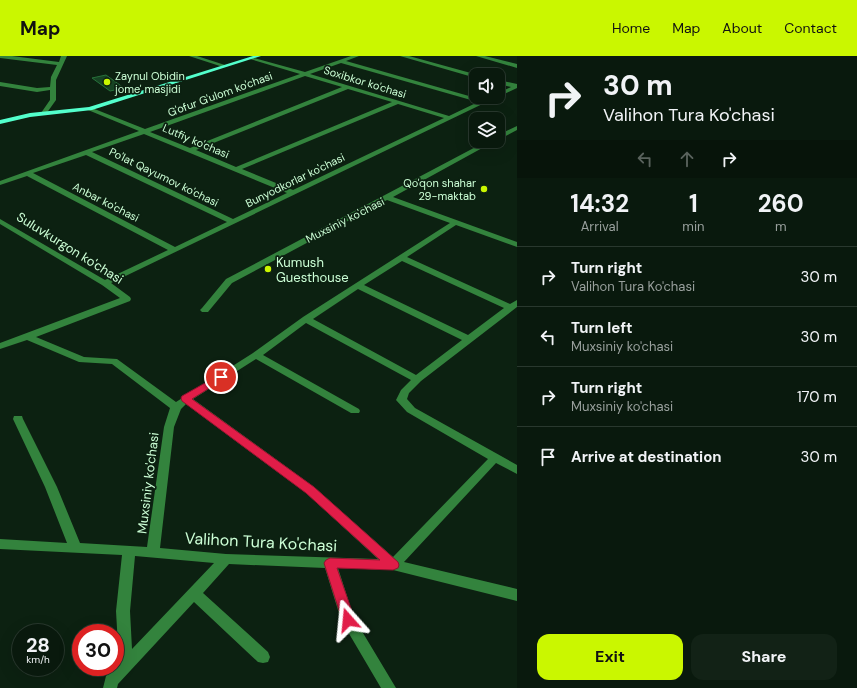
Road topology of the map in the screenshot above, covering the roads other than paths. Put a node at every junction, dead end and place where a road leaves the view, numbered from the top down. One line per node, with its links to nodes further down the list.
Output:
1 (0, 56): 10 (street)
2 (64, 56): 10 (street)
3 (192, 56): 11 (street)
4 (258, 56): 8 (main road)
5 (356, 56): 9 (street, G'ofur G'ulom ko'chasi)
6 (403, 56): 14 (street)
7 (479, 56): 12 (street)
8 (252, 58): 11 (main road); 13 (street, Soxibkor ko'chasi)
9 (340, 61): 13 (street, G'ofur G'ulom ko'chasi); 21 (street)
10 (61, 64): 18 (street)
11 (225, 66): 24 (main road)
12 (517, 66)
13 (304, 74): 19 (street, Soxibkor ko'chasi); 29 (street, G'ofur G'ulom ko'chasi)
14 (469, 74)
15 (505, 83): 17 (street)
16 (0, 84): 18 (street)
17 (517, 86): 20 (street)
18 (53, 88): 25 (street)
19 (348, 88): 22 (street, Soxibkor ko'chasi); 32 (street)
20 (505, 92)
21 (469, 98)
22 (398, 102): 26 (street, Soxibkor ko'chasi); 34 (street)
23 (479, 104): 26 (street, Bunyodkorlar ko'chasi)
24 (90, 109): 25 (main road); 29 (street, Lutfiy ko'chasi)
25 (44, 113): 27 (main road)
26 (450, 118): 37 (street, Bunyodkorlar ko'chasi)
27 (2, 119)
28 (517, 128): 30 (street)
29 (146, 131): 32 (street, Lutfiy ko'chasi); 33 (street, G'ofur G'ulom ko'chasi)
30 (505, 134)
31 (479, 148): 38 (street)
32 (191, 150): 34 (street, Lutfiy ko'chasi)
33 (86, 152): 35 (street, G'ofur G'ulom ko'chasi); 40 (street, Po'lat Qayumov ko'chasi)
34 (237, 169): 37 (street, Lutfiy ko'chasi)
35 (27, 173): 36 (street, G'ofur G'ulom ko'chasi); 43 (street, Anbar ko'chasi)
36 (0, 183)
37 (293, 193): 40 (street, Bunyodkorlar ko'chasi)
38 (387, 197): 41 (street, Muxsiniy ko'chasi); 48 (street, Muxsiniy ko'chasi)
39 (0, 220): 45 (street, Suluvkurgon ko'chasi)
40 (232, 222): 43 (street, Bunyodkorlar ko'chasi)
41 (456, 222): 42 (street, Muxsiniy ko'chasi); 44 (street, Muxsiniy ko'chasi)
42 (517, 245)
43 (175, 250): 45 (street, Bunyodkorlar ko'chasi)
44 (402, 258): 46 (street, Muxsiniy ko'chasi); 47 (street)
45 (105, 283): 50 (street, Suluvkurgon ko'chasi)
46 (359, 286): 49 (street, Muxsiniy ko'chasi); 51 (street)
47 (514, 306): 51 (street)
48 (205, 310)
49 (306, 320): 53 (street, Muxsiniy ko'chasi); 54 (street)
50 (28, 337): 52 (street); 56 (street)
51 (468, 339): 54 (street)
52 (0, 346)
53 (256, 355): 55 (street, Muxsiniy ko'chasi); 57 (street)
54 (416, 379): 59 (street)
55 (186, 398): 56 (street, Muxsiniy ko'chasi); 67 (street)
56 (176, 407): 64 (street, Muxsiniy ko'chasi)
57 (355, 411)
58 (18, 419): 62 (street)
59 (495, 458): 60 (street); 67 (street)
60 (517, 470)
61 (0, 544): 62 (street, Valihon Tura Ko'chasi)
62 (76, 548): 63 (street, Valihon Tura Ko'chasi)
63 (129, 551): 64 (street, Valihon Tura Ko'chasi); 71 (street)
64 (153, 552): 65 (street, Valihon Tura Ko'chasi)
65 (226, 559): 66 (street, Valihon Tura Ko'chasi); 68 (street)
66 (330, 563): 67 (street, Valihon Tura Ko'chasi); 73 (street)
67 (393, 565): 69 (street, Valihon Tura Ko'chasi)
68 (194, 593): 70 (street); 71 (street)
69 (517, 594)
70 (263, 657)
71 (126, 666): 72 (street)
72 (108, 686)
73 (389, 688)

